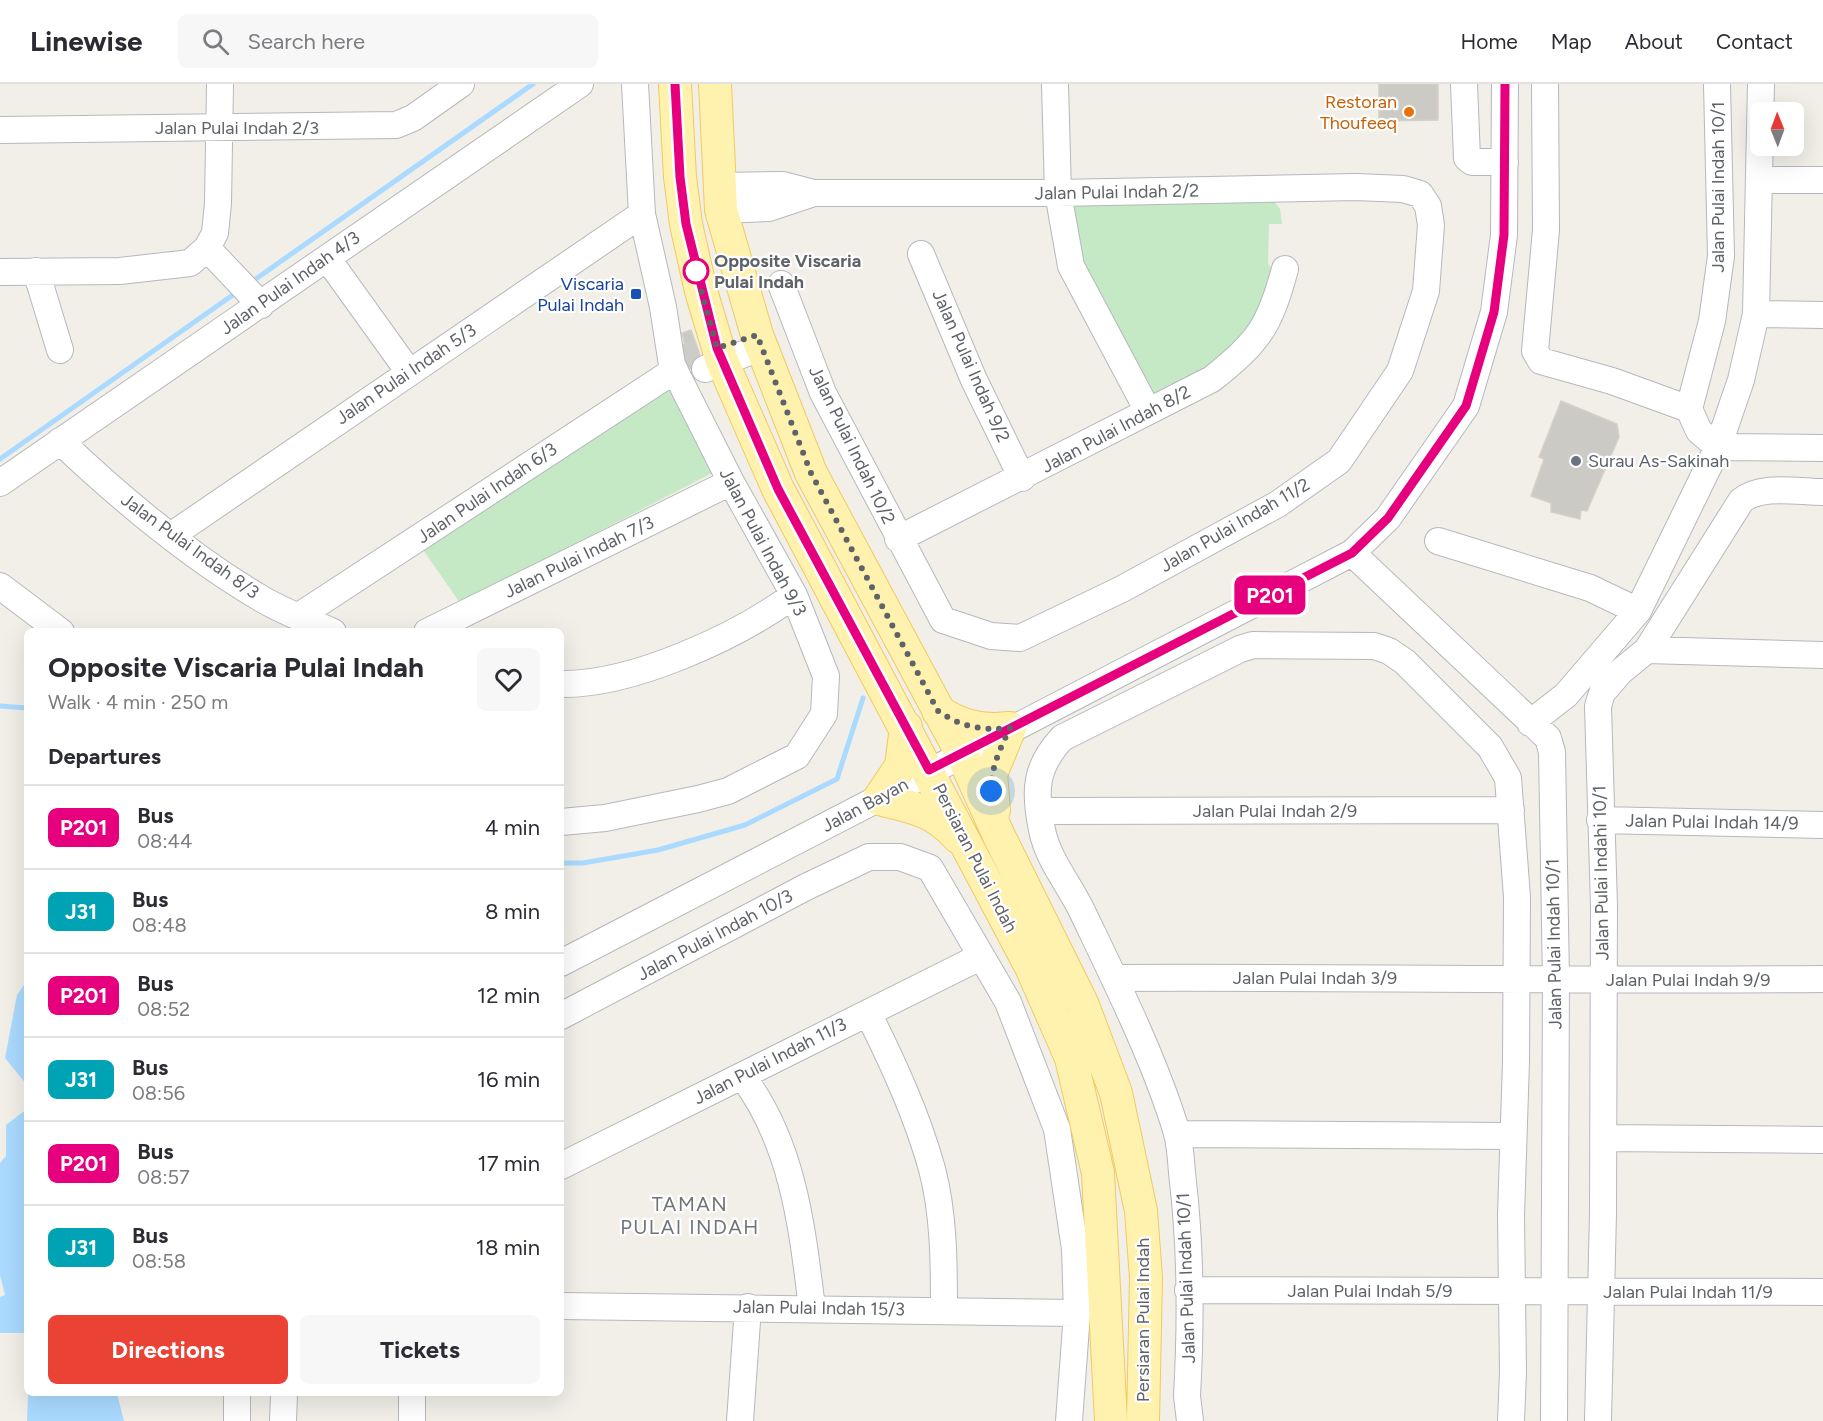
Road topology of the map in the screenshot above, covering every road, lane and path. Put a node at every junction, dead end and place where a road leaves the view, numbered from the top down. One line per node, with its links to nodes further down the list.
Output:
1 (220, 84): 13 (street)
2 (461, 84): 13 (street, Jalan Pulai Indah 2/3)
3 (580, 84): 24 (street, Jalan Pulai Indah 4/3)
4 (635, 84): 21 (street, Jalan Pulai Indah 9/3)
5 (675, 84): 34 (main road, Persiaran Pulai Indah)
6 (715, 84): 20 (main road, Persiaran Pulai Indah)
7 (1055, 84): 18 (street)
8 (1464, 84): 15 (street)
9 (1505, 84): 15 (street, Jalan Bayan)
10 (1545, 84): 36 (street)
11 (1717, 84): 36 (street, Jalan Pulai Indah 10/1)
12 (1761, 84): 16 (street)
13 (220, 128): 14 (street, Jalan Pulai Indah 2/3); 22 (street)
14 (0, 130)
15 (1505, 162): 48 (street, Jalan Bayan)
16 (1758, 180): 17 (street); 30 (street)
17 (1823, 180)
18 (1058, 193): 19 (street, Jalan Pulai Indah 2/2); 20 (street, Jalan Pulai Indah 2/2); 37 (street)
19 (1420, 194): 46 (street, Jalan Pulai Indah 11/2)
20 (720, 198): 32 (main road, Persiaran Pulai Indah)
21 (642, 214): 34 (street, Jalan Pulai Indah 9/3); 35 (street, Jalan Pulai Indah 5/3)
22 (207, 249): 26 (street); 29 (street)
23 (921, 254): 41 (street, Jalan Pulai Indah 9/2)
24 (327, 258): 29 (street, Jalan Pulai Indah 4/3); 35 (street)
25 (1284, 269): 37 (street, Jalan Pulai Indah 8/2)
26 (36, 271): 27 (street); 33 (street)
27 (0, 272)
28 (781, 284): 46 (street, Jalan Pulai Indah 10/2)
29 (260, 303): 38 (street, Jalan Pulai Indah 4/3)
30 (1756, 314): 31 (street); 39 (street)
31 (1823, 315)
32 (760, 341): 34 (street, Jalan Pulai Indah 6/3); 59 (main road, Persiaran Pulai Indah)
33 (60, 350)
34 (696, 363): 42 (street, Jalan Pulai Indah 9/3); 52 (street, Jalan Pulai Indah 6/3); 61 (main road, Persiaran Pulai Indah)
35 (409, 372): 45 (street, Jalan Pulai Indah 5/3)
36 (1689, 409): 39 (street)
37 (1148, 411): 41 (street, Jalan Pulai Indah 8/2)
38 (60, 441): 43 (street, Jalan Pulai Indah 4/3); 45 (street, Jalan Pulai Indah 8/3)
39 (1718, 447): 40 (street); 51 (street)
40 (1823, 448)
41 (1022, 478): 46 (street, Jalan Pulai Indah 8/2)
42 (731, 482): 50 (street, Jalan Pulai Indah 9/3); 55 (street, Jalan Pulai Indah 7/3)
43 (0, 483)
44 (1823, 492): 56 (street, Jalan Pulai Indahi 10/1)
45 (172, 535): 52 (street, Jalan Pulai Indah 8/3)
46 (898, 539)
47 (1438, 542): 51 (street)
48 (1352, 553): 60 (street, Jalan Pulai Indah 10/1); 62 (street, Jalan Bayan)
49 (0, 586): 53 (street)
50 (794, 595): 58 (street); 69 (street, Jalan Pulai Indah 9/3)
51 (1638, 611): 60 (street)
52 (299, 616): 54 (street, Jalan Pulai Indah 8/3)
53 (56, 628)
54 (324, 628)
55 (435, 628)
56 (1647, 650): 57 (street); 68 (street, Jalan Pulai Indahi 10/1)
57 (1823, 655)
58 (564, 684)
59 (938, 711): 62 (main road); 63 (main road, Persiaran Pulai Indah)
60 (1530, 723): 78 (street, Jalan Pulai Indah 10/1)
61 (906, 727): 64 (main road, Persiaran Pulai Indah); 65 (main road)
62 (1010, 728): 63 (street, Jalan Bayan); 71 (main road)
63 (962, 754): 64 (street, Jalan Bayan); 71 (main road, Persiaran Pulai Indah)
64 (929, 770): 65 (street, Jalan Bayan); 72 (main road, Persiaran Pulai Indah)
65 (879, 799): 72 (main road); 74 (street, Jalan Bayan)
66 (1510, 810): 67 (street, Jalan Pulai Indah 2/9); 67 (street, Jalan Pulai Indah 10/1); 76 (street, Jalan Pulai Indah 10/1)
67 (1039, 811): 75 (street, Jalan Pulai Indah 10/1)
68 (1600, 820): 70 (street, Jalan Pulai Indah 14/9); 79 (street, Jalan Pulai Indahi 10/1)
69 (564, 822)
70 (1823, 825)
71 (999, 836): 107 (main road, Persiaran Pulai Indah)
72 (972, 854): 106 (main road, Persiaran Pulai Indah)
73 (980, 957): 80 (street, Jalan Pulai Indah 11/3); 81 (street, Jalan Pulai Indah 10/3); 97 (street)
74 (564, 961)
75 (1114, 978): 76 (street, Jalan Pulai Indah 3/9); 83 (street, Jalan Pulai Indah 10/1)
76 (1516, 979): 78 (street, Jalan Pulai Indah 9/9); 84 (street, Jalan Pulai Indah 10/1)
77 (1823, 979): 79 (street, Jalan Pulai Indah 9/9)
78 (1556, 980): 79 (street, Jalan Pulai Indah 9/9); 90 (street, Jalan Pulai Indah 10/1)
79 (1604, 981): 85 (street, Jalan Pulai Indahi 10/1)
80 (868, 1013): 82 (street, Jalan Pulai Indah 11/3); 96 (street)
81 (564, 1014)
82 (741, 1076): 87 (street, Jalan Pulai Indah 11/3); 95 (street)
83 (1177, 1134): 84 (street); 88 (street, Jalan Pulai Indah 10/1)
84 (1514, 1136): 89 (street, Jalan Pulai Indah 10/1)
85 (1604, 1138): 86 (street); 91 (street, Jalan Pulai Indahi 10/1)
86 (1823, 1140)
87 (564, 1164)
88 (1188, 1290): 89 (street, Jalan Pulai Indah 5/9); 108 (street, Jalan Pulai Indah 10/1)
89 (1511, 1292): 90 (street, Jalan Pulai Indah 5/9); 109 (street, Jalan Pulai Indah 10/1)
90 (1553, 1292): 91 (street, Jalan Pulai Indah 11/9); 110 (street, Jalan Pulai Indah 10/1)
91 (1600, 1292): 92 (street, Jalan Pulai Indah 11/9); 111 (street, Jalan Pulai Indahi 10/1)
92 (1823, 1292)
93 (564, 1306): 94 (street, Jalan Pulai Indah 15/3)
94 (748, 1307): 95 (street, Jalan Pulai Indah 15/3); 104 (street)
95 (812, 1308): 96 (street, Jalan Pulai Indah 15/3)
96 (944, 1310): 97 (street, Jalan Pulai Indah 15/3)
97 (1077, 1313): 105 (street)
98 (237, 1396): 101 (street)
99 (284, 1396): 102 (street)
100 (412, 1396): 103 (street)
101 (237, 1421)
102 (283, 1421)
103 (412, 1421)
104 (740, 1421)
105 (1069, 1421)
106 (1111, 1421)
107 (1143, 1421)
108 (1190, 1421)
109 (1511, 1421)
110 (1554, 1421)
111 (1598, 1421)

